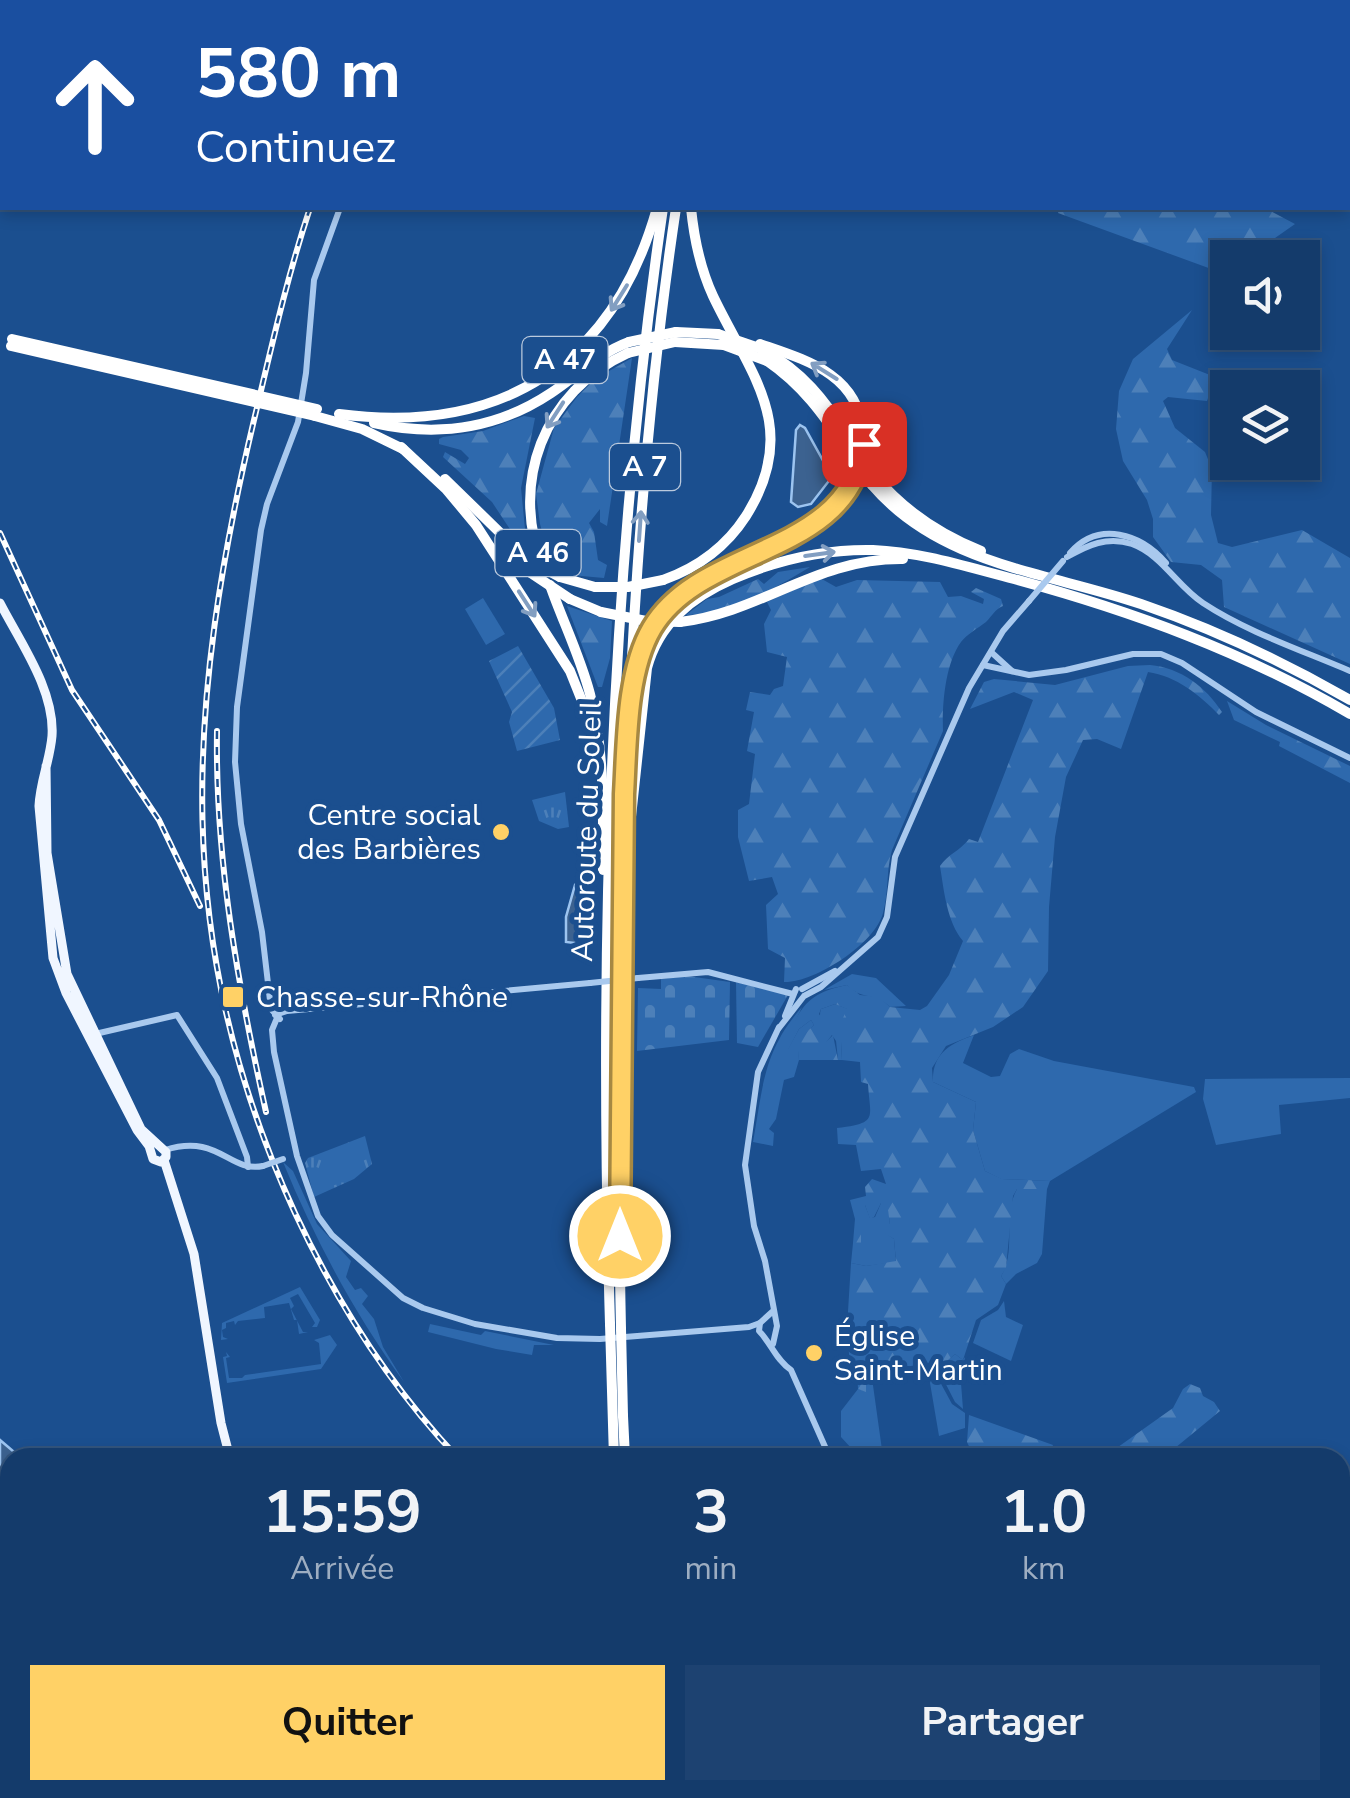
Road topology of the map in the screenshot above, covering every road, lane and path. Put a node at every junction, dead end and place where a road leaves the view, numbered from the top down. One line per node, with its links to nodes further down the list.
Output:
1 (339, 210): 35 (street)
2 (659, 210): 11 (highway, A 47, one-way to 11)
3 (660, 210): 33 (highway, Autoroute du Soleil / A 7)
4 (676, 210): 29 (highway, Autoroute du Soleil / A 7, one-way to 4)
5 (690, 210): 14 (highway, bridge)
6 (721, 339): 8 (highway, A 47, bridge); 9 (highway, A 47, bridge); 12 (highway, bridge)
7 (6, 341): 10 (highway, A 47, bridge)
8 (761, 347): 12 (highway, A 47); 29 (highway, one-way to 8)
9 (629, 348): 11 (highway, A 47); 31 (highway, A 46, one-way to 31)
10 (316, 413): 11 (highway, A 47); 13 (highway, A 47)
11 (339, 414)
12 (847, 443): 27 (highway, bridge)
13 (400, 448): 14 (highway, A 47); 31 (highway, one-way to 31)
14 (478, 514): 18 (highway, bridge)
15 (1118, 541): 16 (street); 17 (street); 19 (street)
16 (1142, 542): 17 (street); 19 (street)
17 (1065, 559): 22 (street, bridge)
18 (959, 565): 28 (highway); 32 (highway, one-way to 18)
19 (1182, 584): 25 (street)
20 (0, 603): 23 (main road)
21 (0, 614): 23 (main road)
22 (991, 652): 24 (street); 26 (street)
23 (30, 662): 36 (main road)
24 (983, 665): 26 (street); 34 (street)
25 (1350, 670)
26 (1016, 674): 30 (street)
27 (1350, 700)
28 (1350, 714)
29 (628, 728): 32 (highway, Autoroute du Soleil / A 7)
30 (1350, 758)
31 (603, 785): 33 (highway, A 46)
32 (623, 886): 44 (highway, Autoroute du Soleil / A 7)
33 (607, 962): 44 (highway, Autoroute du Soleil / A 7)
34 (798, 994): 35 (street, bridge); 43 (street)
35 (277, 1017): 37 (street); 37 (street)
36 (89, 1033): 38 (main road); 39 (main road); 42 (street)
37 (274, 1052): 41 (street)
38 (126, 1111): 39 (main road); 40 (main road)
39 (139, 1123): 40 (main road)
40 (161, 1155): 42 (street); 47 (main road)
41 (297, 1156): 42 (street, bridge); 45 (street)
42 (248, 1167)
43 (771, 1319): 45 (street); 46 (street)
44 (615, 1327): 48 (highway, Autoroute du Soleil / A 7, bridge); 49 (highway, Autoroute du Soleil / A 7, bridge)
45 (759, 1327): 46 (street)
46 (771, 1339): 50 (street)
47 (225, 1448)
48 (614, 1448)
49 (624, 1448)
50 (826, 1448)

